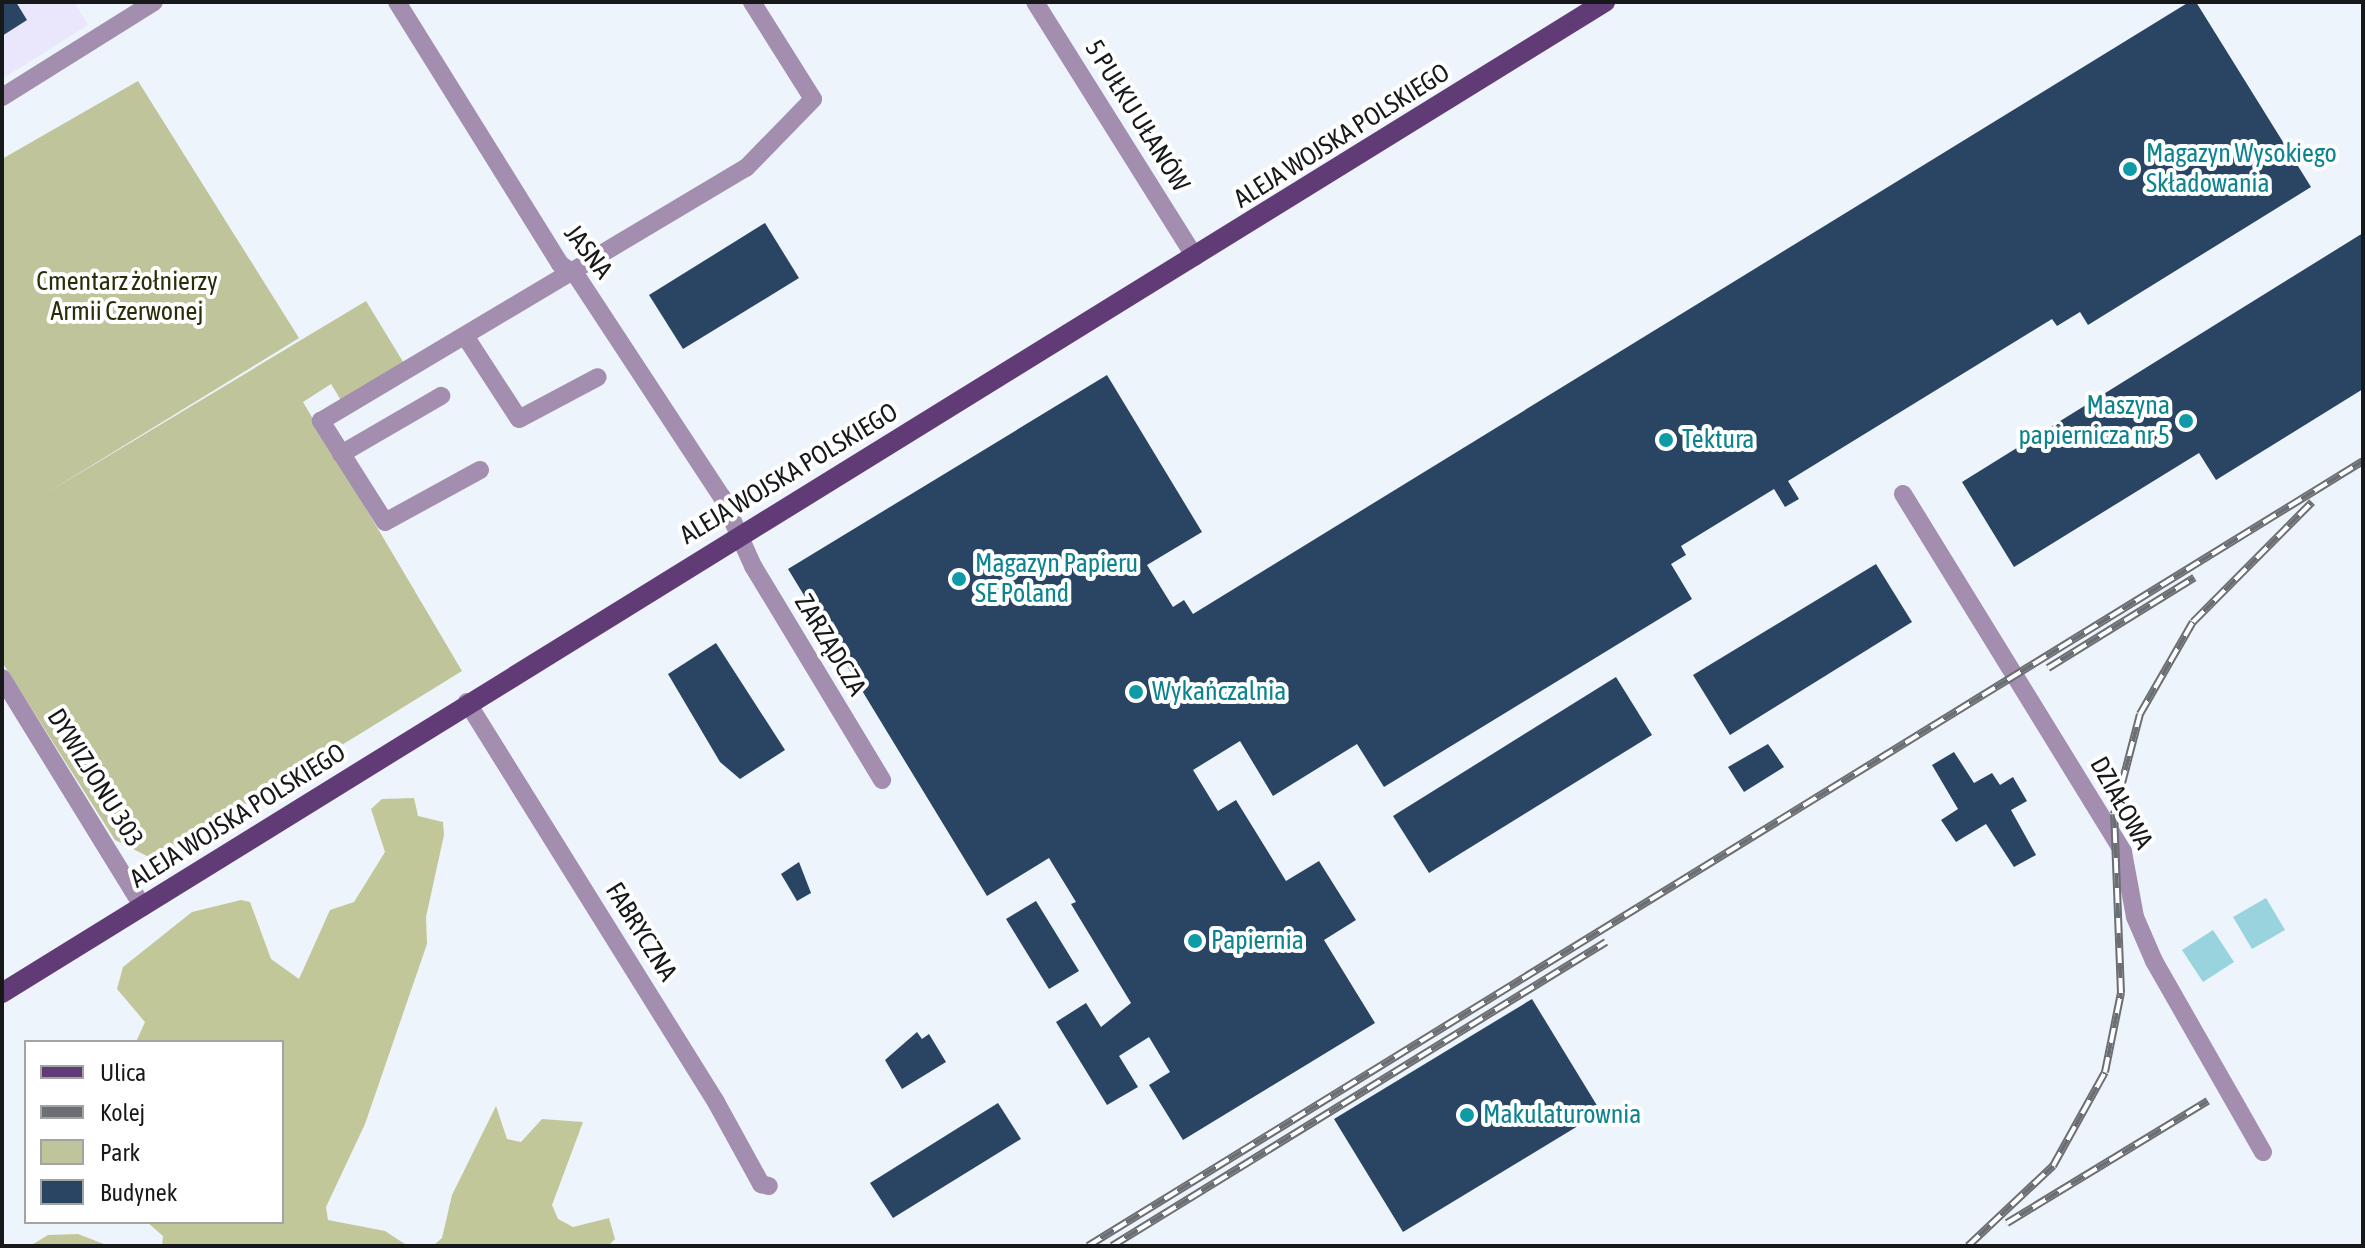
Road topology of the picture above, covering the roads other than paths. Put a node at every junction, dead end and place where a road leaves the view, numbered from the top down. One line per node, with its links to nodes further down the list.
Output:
1 (154, 2): 6 (street)
2 (397, 2): 8 (street, JASNA)
3 (752, 2): 8 (street)
4 (1035, 2): 7 (street, 5 PUŁKU UŁANÓW)
5 (1605, 2): 7 (main road, ALEJA WOJSKA POLSKIEGO)
6 (2, 97)
7 (1195, 257): 15 (main road, ALEJA WOJSKA POLSKIEGO)
8 (576, 275): 9 (street); 15 (street, JASNA)
9 (467, 339): 10 (street); 12 (street)
10 (598, 377)
11 (441, 396): 12 (street)
12 (341, 454): 13 (street)
13 (480, 470)
14 (1903, 494): 21 (street, DZIAŁOWA)
15 (740, 533): 17 (main road, ALEJA WOJSKA POLSKIEGO); 18 (street, ZARZĄDCZA)
16 (2, 678): 19 (street, DYWIZJONU 303)
17 (467, 702): 19 (main road, ALEJA WOJSKA POLSKIEGO); 22 (street, FABRYCZNA)
18 (882, 780)
19 (143, 907): 20 (main road, ALEJA WOJSKA POLSKIEGO)
20 (2, 993)
21 (2263, 1152)
22 (769, 1186)

